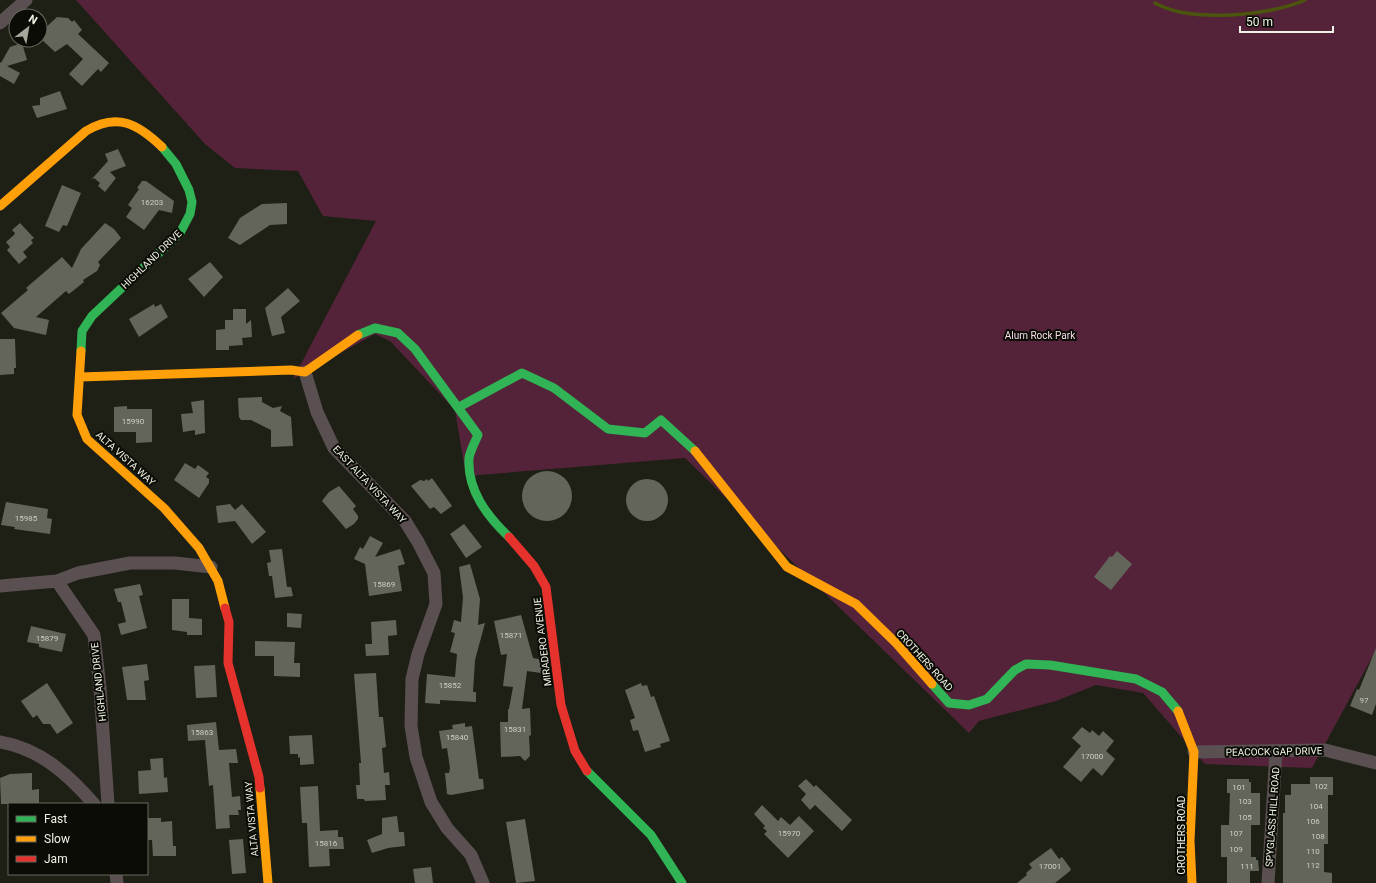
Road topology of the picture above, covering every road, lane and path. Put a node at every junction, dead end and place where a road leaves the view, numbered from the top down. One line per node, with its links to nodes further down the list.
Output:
1 (26, 0): 2 (street)
2 (0, 23)
3 (0, 206): 5 (street, HIGHLAND DRIVE)
4 (305, 372): 5 (street); 6 (street); 17 (street, EAST ALTA VISTA WAY)
5 (80, 377): 7 (street, ALTA VISTA WAY)
6 (459, 407): 11 (street, CROTHERS ROAD); 18 (street, MIRADERO AVENUE)
7 (211, 567): 8 (street); 16 (street, ALTA VISTA WAY)
8 (57, 581): 9 (street); 15 (street, HIGHLAND DRIVE)
9 (0, 586)
10 (0, 742): 14 (street)
11 (1194, 752): 12 (street, PEACOCK GAP DRIVE); 19 (street, CROTHERS ROAD)
12 (1276, 752): 13 (street, PEACOCK GAP DRIVE); 20 (street, SPYGLASS HILL ROAD)
13 (1376, 763)
14 (93, 803)
15 (108, 803)
16 (268, 883)
17 (483, 883)
18 (682, 883)
19 (1192, 883)
20 (1268, 883)

